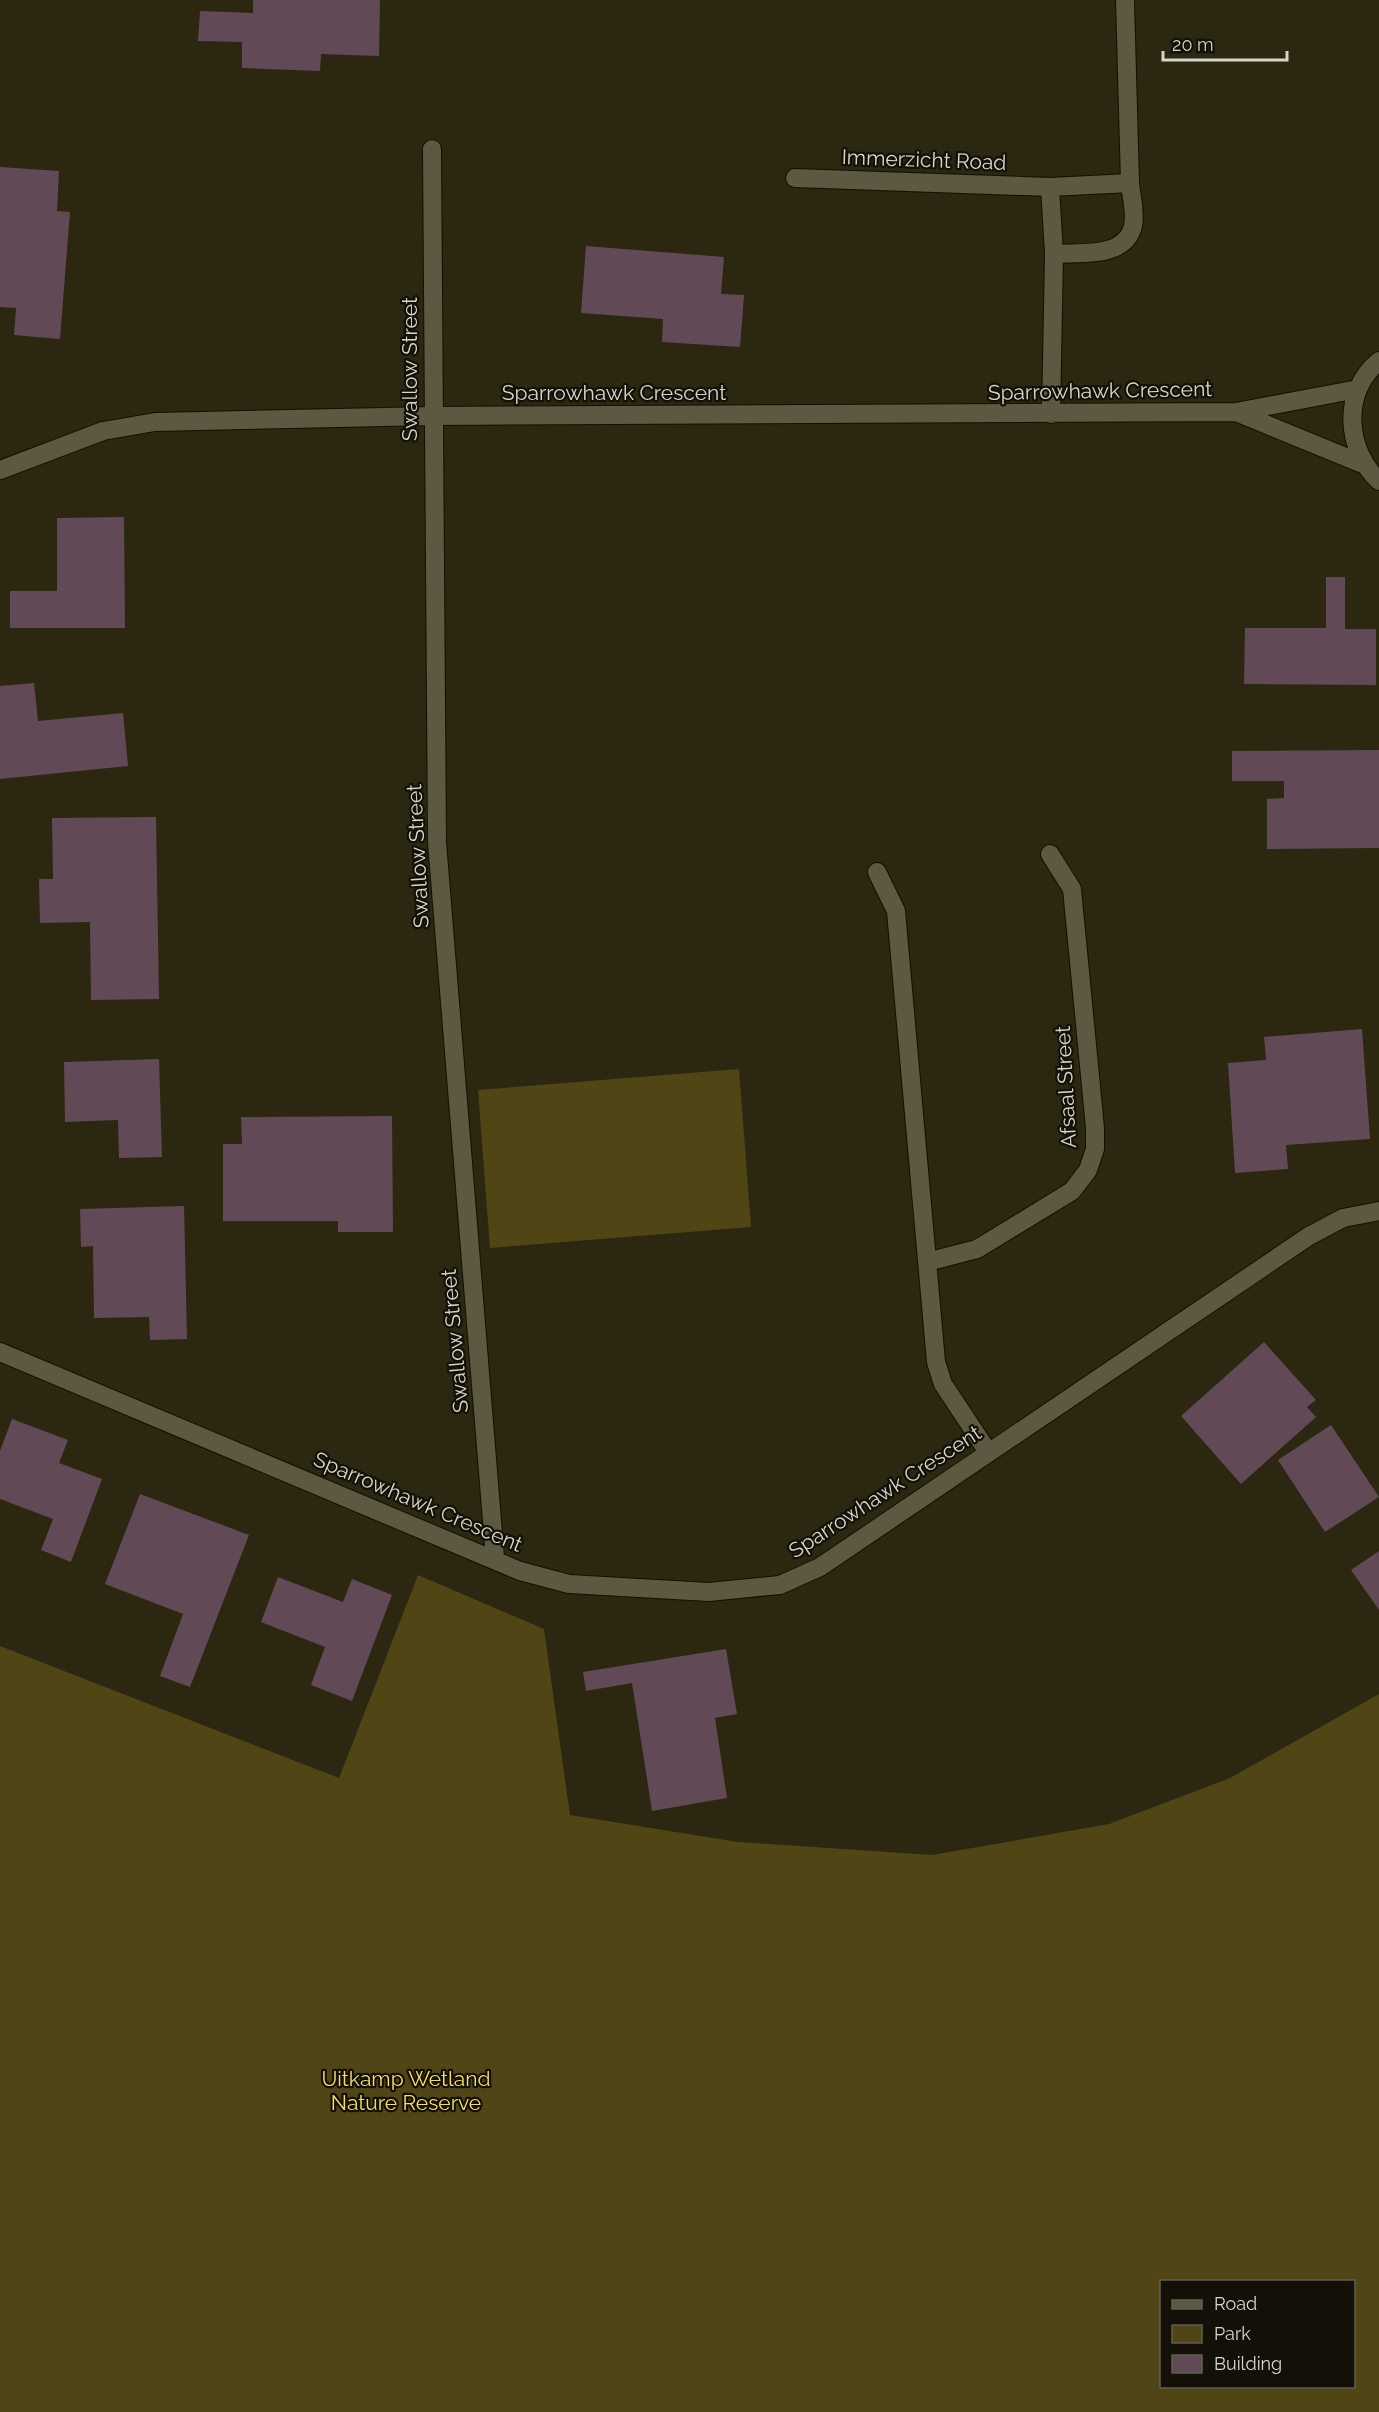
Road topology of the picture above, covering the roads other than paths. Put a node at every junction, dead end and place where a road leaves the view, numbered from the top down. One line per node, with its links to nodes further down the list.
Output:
1 (1125, 0): 4 (street)
2 (432, 149): 12 (street, Swallow Street)
3 (795, 178): 5 (street, Immerzicht Road)
4 (1130, 183): 5 (street, Immerzicht Road); 6 (street)
5 (1050, 187): 6 (street)
6 (1054, 254): 11 (street)
7 (1379, 346): 8 (street)
8 (1377, 362): 9 (street)
9 (1358, 389): 10 (street, Sparrowhawk Crescent); 13 (street)
10 (1236, 412): 11 (street, Sparrowhawk Crescent); 13 (street, Sparrowhawk Crescent)
11 (1051, 414): 12 (street, Sparrowhawk Crescent)
12 (432, 416): 14 (street, Sparrowhawk Crescent); 22 (street, Swallow Street)
13 (1365, 465): 15 (street)
14 (0, 470)
15 (1379, 481)
16 (1050, 854): 19 (street, Afsaal Street)
17 (877, 872): 19 (street)
18 (1379, 1211): 21 (street, Sparrowhawk Crescent)
19 (927, 1262): 21 (street)
20 (0, 1352): 22 (street, Sparrowhawk Crescent)
21 (988, 1452): 22 (street, Sparrowhawk Crescent)
22 (495, 1558)

